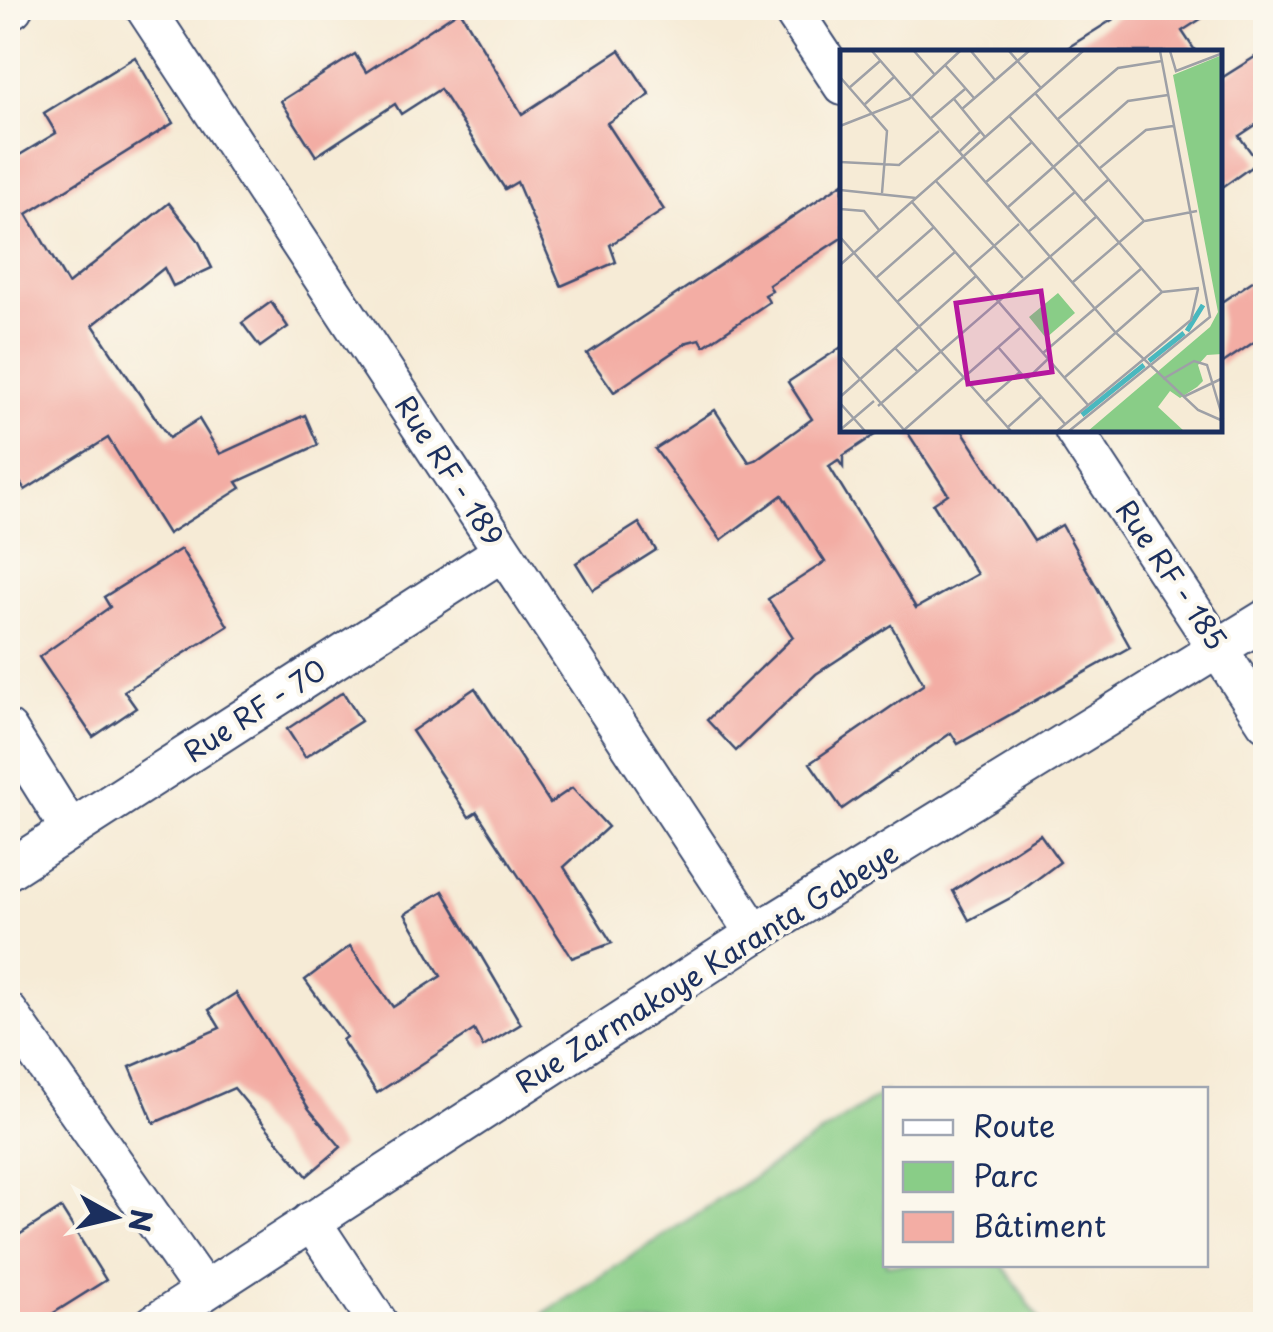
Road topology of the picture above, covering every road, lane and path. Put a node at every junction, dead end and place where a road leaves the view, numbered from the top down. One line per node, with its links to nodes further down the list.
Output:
1 (145, 8): 5 (street, Rue RF - 189)
2 (790, 8): 3 (street)
3 (840, 82)
4 (1075, 432): 7 (street, Rue RF - 185)
5 (502, 552): 10 (street, Rue RF - 70); 12 (street, Rue RF - 189)
6 (1266, 619): 7 (street, Rue Zarmakoye Karanta Gabeye)
7 (1221, 650): 8 (street, Rue RF - 185); 12 (street, Rue Zarmakoye Karanta Gabeye)
8 (1266, 722)
9 (8, 730): 10 (street)
10 (70, 829): 11 (street, Rue RF - 70)
11 (8, 870)
12 (754, 934): 14 (street, Rue Zarmakoye Karanta Gabeye)
13 (8, 1012): 15 (street)
14 (312, 1221): 15 (street, Rue Zarmakoye Karanta Gabeye); 17 (street)
15 (204, 1291): 16 (street, Rue Zarmakoye Karanta Gabeye)
16 (154, 1324)
17 (378, 1324)

